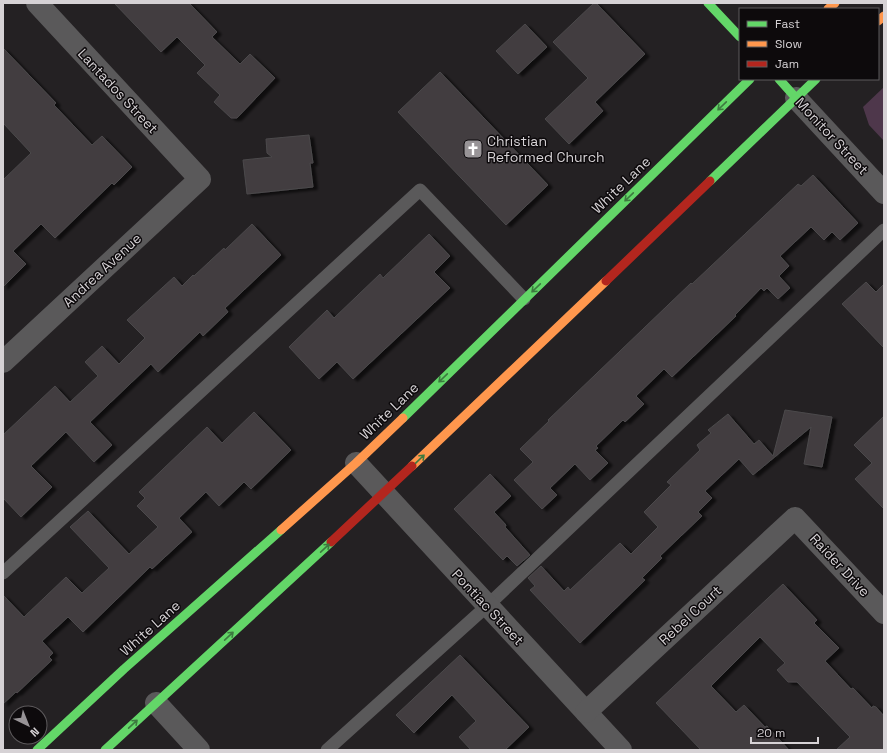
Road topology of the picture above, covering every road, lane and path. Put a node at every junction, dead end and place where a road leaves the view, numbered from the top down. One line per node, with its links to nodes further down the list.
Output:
1 (36, 3): 8 (street, Lantados Street)
2 (708, 3): 3 (main road)
3 (739, 36)
4 (749, 80): 11 (main road, White Lane, one-way to 11)
5 (780, 80): 7 (main road, Monitor Street)
6 (815, 80): 7 (main road)
7 (796, 98): 9 (street, Monitor Street); 14 (main road, one-way to 7)
8 (200, 179): 12 (street, Andrea Avenue)
9 (884, 193)
10 (884, 230): 17 (lane)
11 (524, 299): 13 (main road, White Lane, one-way to 13); 16 (lane)
12 (3, 362)
13 (356, 463): 14 (street, Pontiac Street); 21 (main road, White Lane)
14 (383, 494): 17 (street, Pontiac Street); 19 (main road, one-way to 14)
15 (795, 518): 18 (street, Raider Drive); 20 (street, Rebel Court)
16 (3, 573)
17 (486, 606): 20 (street, Pontiac Street); 24 (lane)
18 (884, 613)
19 (156, 703): 22 (main road, one-way to 19); 23 (street)
20 (586, 712): 25 (street, Pontiac Street)
21 (37, 750)
22 (105, 750)
23 (199, 750)
24 (327, 750)
25 (621, 750)

